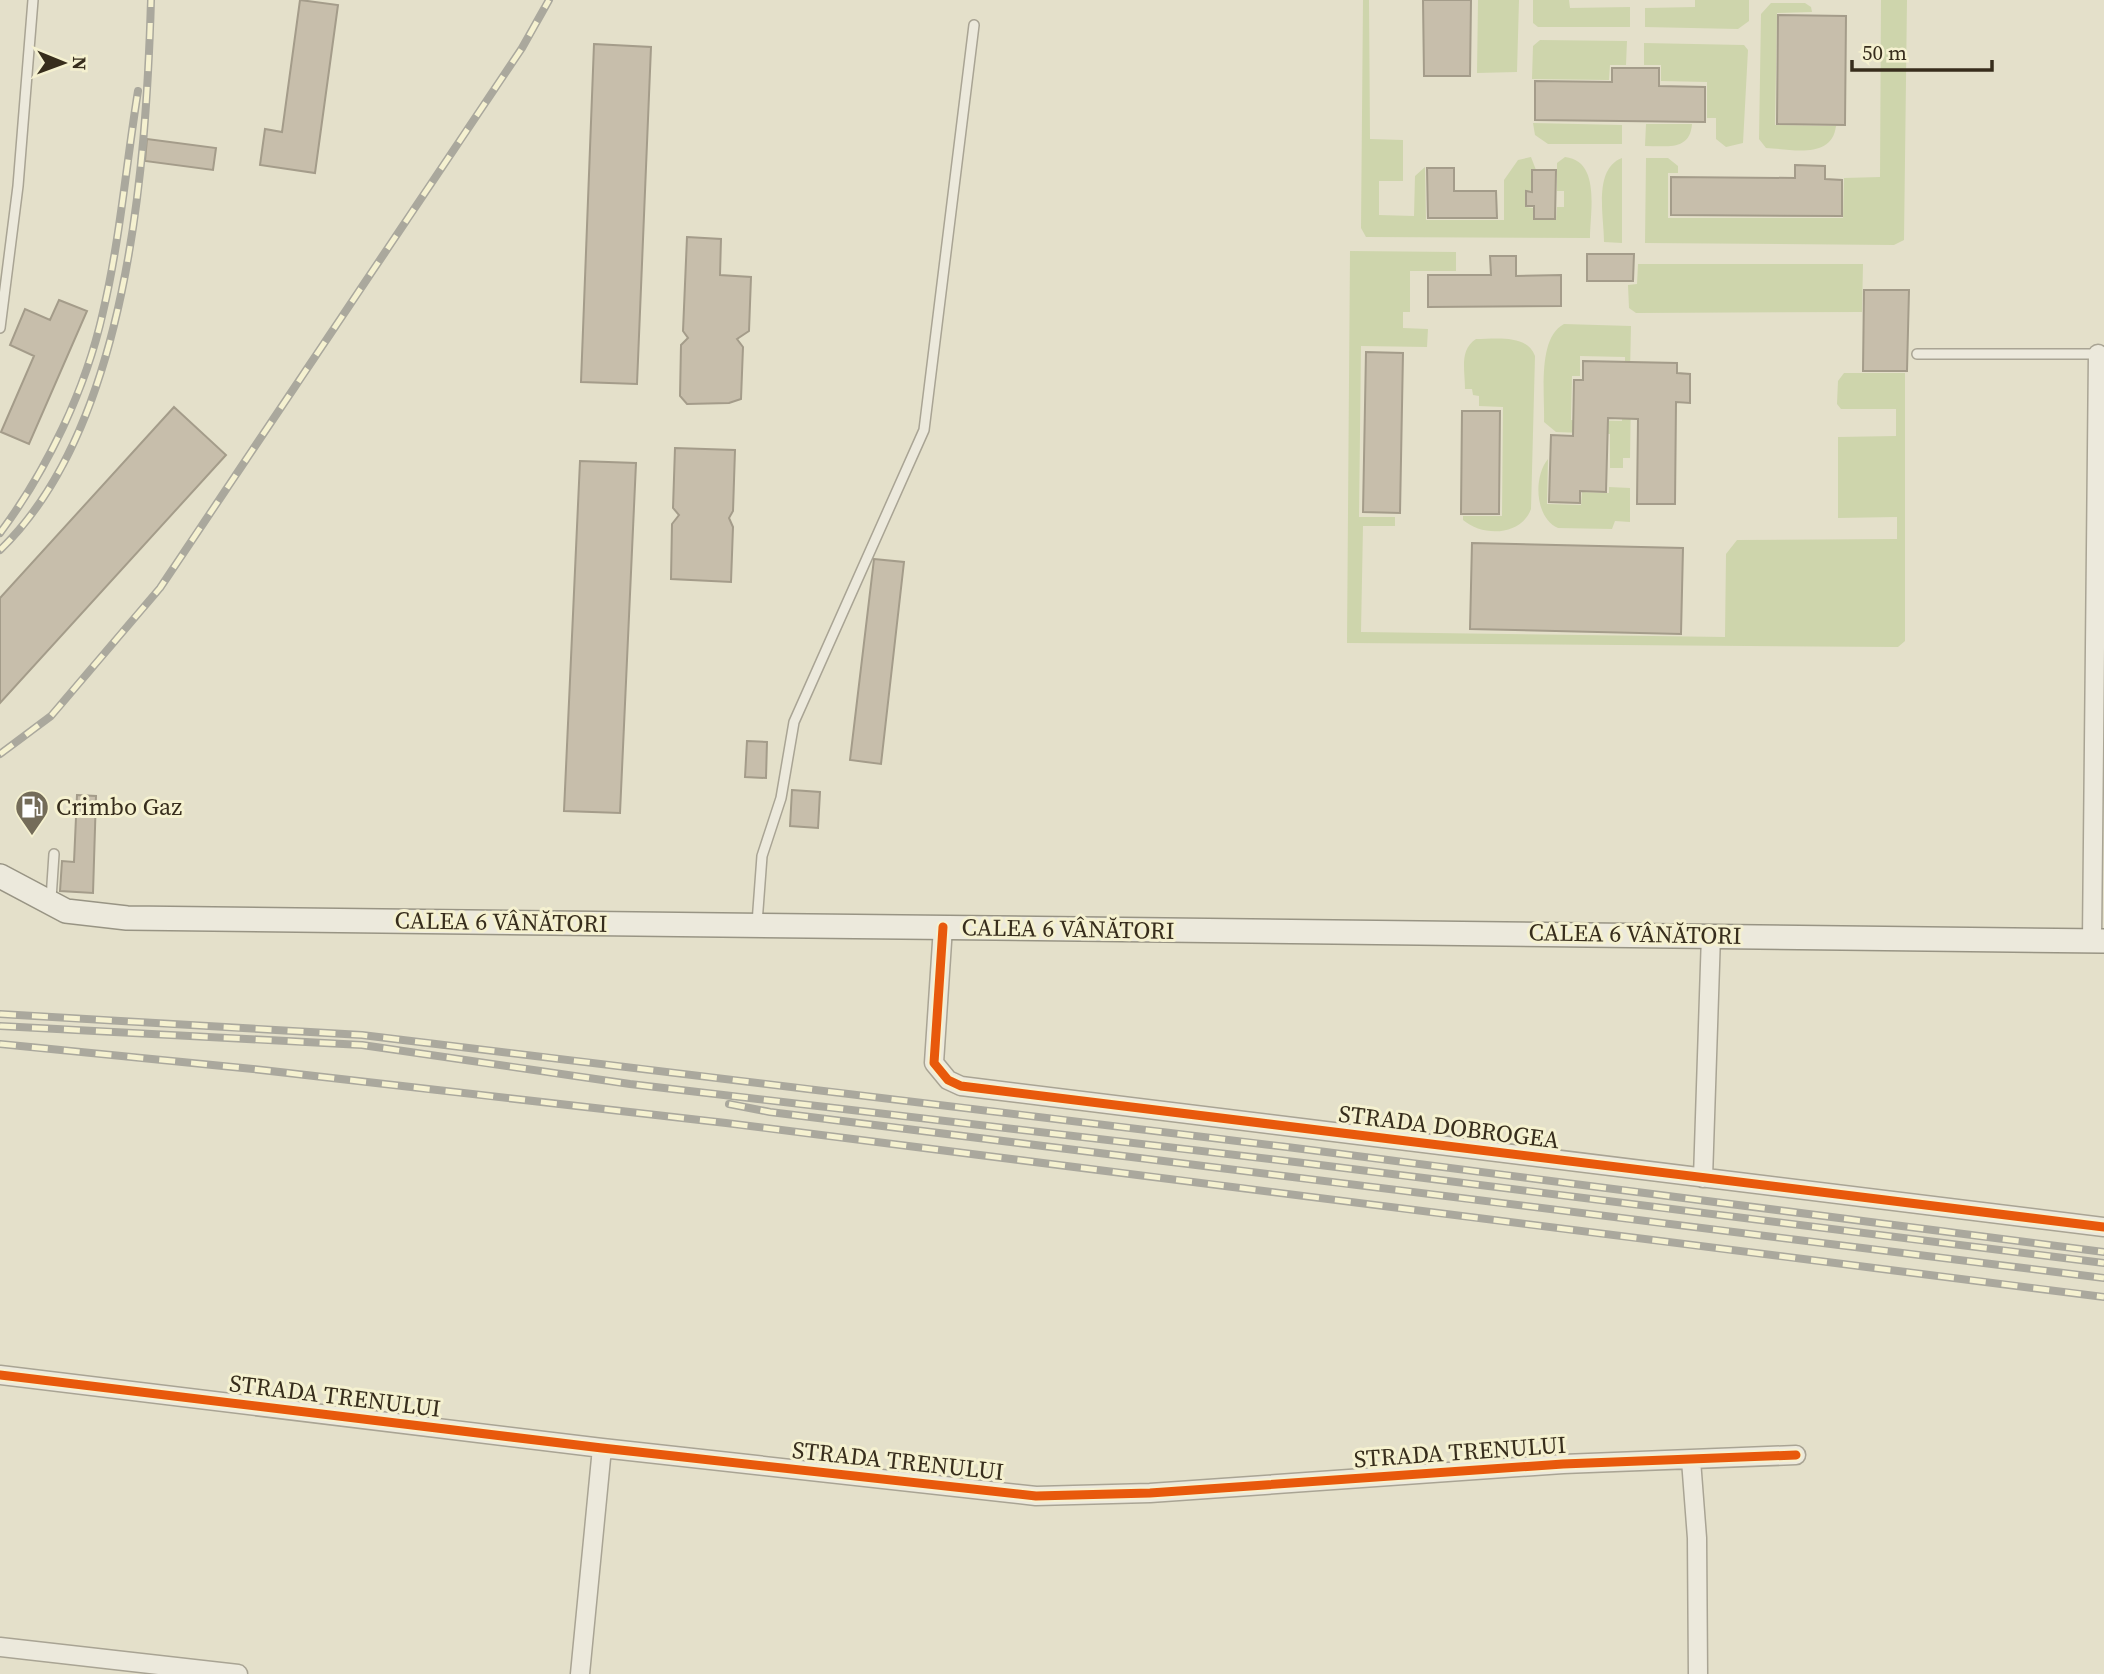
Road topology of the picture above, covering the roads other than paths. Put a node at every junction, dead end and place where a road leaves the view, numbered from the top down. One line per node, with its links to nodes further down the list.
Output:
1 (33, 0): 3 (lane)
2 (974, 26): 9 (lane)
3 (0, 328)
4 (1917, 354): 5 (lane)
5 (2098, 354): 12 (street)
6 (54, 854): 8 (lane)
7 (0, 876): 8 (main road, CALEA 6 VÂNĂTORI)
8 (50, 905): 9 (main road, CALEA 6 VÂNĂTORI)
9 (757, 925): 10 (main road, CALEA 6 VÂNĂTORI)
10 (943, 927): 11 (main road, CALEA 6 VÂNĂTORI); 13 (street, STRADA DOBROGEA)
11 (1711, 935): 12 (main road, CALEA 6 VÂNĂTORI); 13 (street)
12 (2098, 941)
13 (1703, 1178): 14 (street, STRADA DOBROGEA)
14 (2104, 1227)
15 (0, 1375): 16 (street, STRADA TRENULUI)
16 (602, 1448): 18 (street, STRADA TRENULUI); 21 (street)
17 (1796, 1455): 18 (street, STRADA TRENULUI)
18 (1691, 1460): 22 (street)
19 (0, 1647): 20 (street)
20 (239, 1674)
21 (580, 1674)
22 (1698, 1674)

